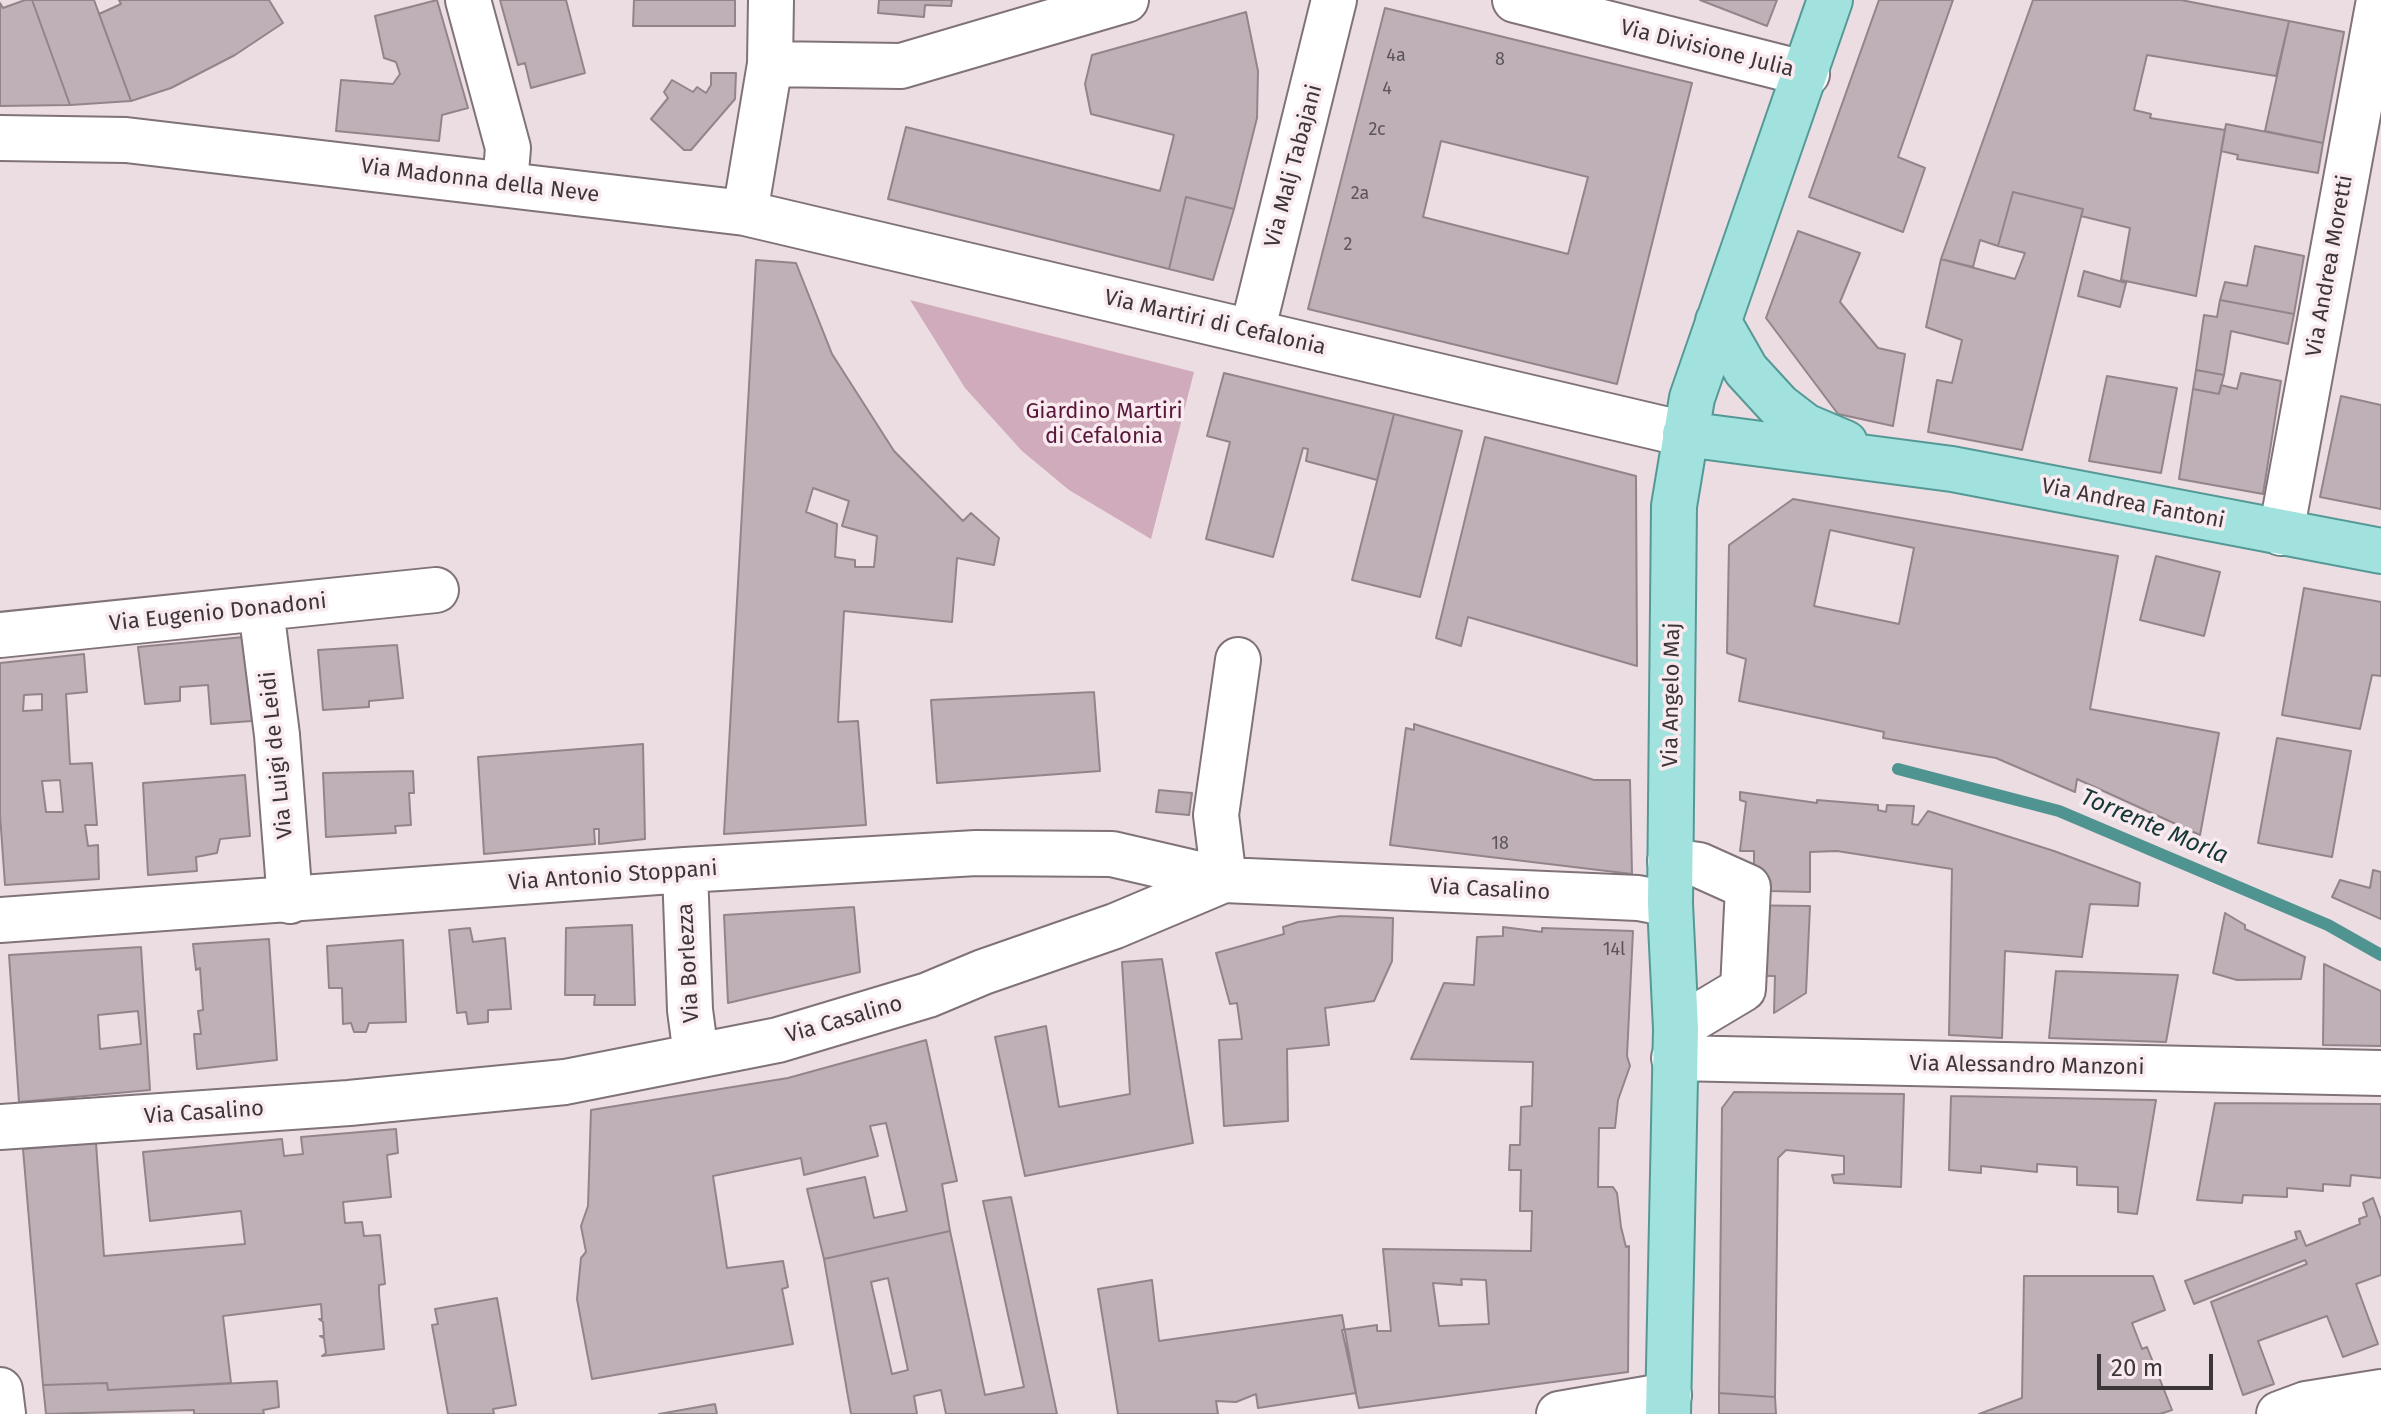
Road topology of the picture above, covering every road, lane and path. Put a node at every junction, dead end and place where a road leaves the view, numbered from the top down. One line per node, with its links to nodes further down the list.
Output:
1 (468, 0): 12 (street)
2 (771, 0): 9 (street)
3 (1126, 0): 9 (street)
4 (1334, 0): 15 (street, Via Malj Tabajani)
5 (1515, 0): 8 (street, Via Divisione Julia)
6 (1830, 0): 10 (main road, Via Angelo Maj)
7 (2379, 13): 18 (street, Via Andrea Moretti)
8 (1644, 17): 10 (street, Via Divisione Julia)
9 (770, 64): 13 (street)
10 (1807, 74): 14 (main road, Via Angelo Maj)
11 (0, 138): 12 (street, Via Madonna della Neve)
12 (505, 184): 13 (street, Via Madonna della Neve)
13 (745, 213): 15 (street, Via Martiri di Cefalonia)
14 (1718, 321): 16 (main road, Via Angelo Maj); 17 (main road, Via Andrea Fantoni)
15 (1252, 332): 16 (street, Via Martiri di Cefalonia)
16 (1685, 434): 17 (main road, Via Andrea Fantoni); 24 (main road, Via Angelo Maj)
17 (1884, 459): 18 (main road, Via Andrea Fantoni)
18 (2281, 533): 19 (main road, Via Andrea Fantoni)
19 (2381, 551)
20 (436, 590): 21 (street, Via Eugenio Donadoni)
21 (261, 609): 22 (street, Via Eugenio Donadoni); 27 (street, Via Luigi de Leidi)
22 (0, 635)
23 (1238, 660): 26 (street)
24 (1670, 861): 28 (main road, Via Angelo Maj); 30 (street)
25 (685, 870): 26 (street, Via Antonio Stoppani); 27 (street, Via Antonio Stoppani); 31 (street, Via Borlezza)
26 (1224, 880): 28 (street, Via Casalino); 31 (street, Via Casalino)
27 (290, 901): 29 (street, Via Antonio Stoppani)
28 (1670, 904): 30 (main road, Via Angelo Maj)
29 (0, 920)
30 (1675, 1043): 32 (street, Via Alessandro Manzoni); 35 (main road, Via Angelo Maj)
31 (696, 1055): 33 (street, Via Casalino)
32 (2381, 1073)
33 (0, 1127)
34 (2381, 1392): 37 (street)
35 (1668, 1405): 36 (street)
36 (1559, 1414)
37 (2279, 1414)

